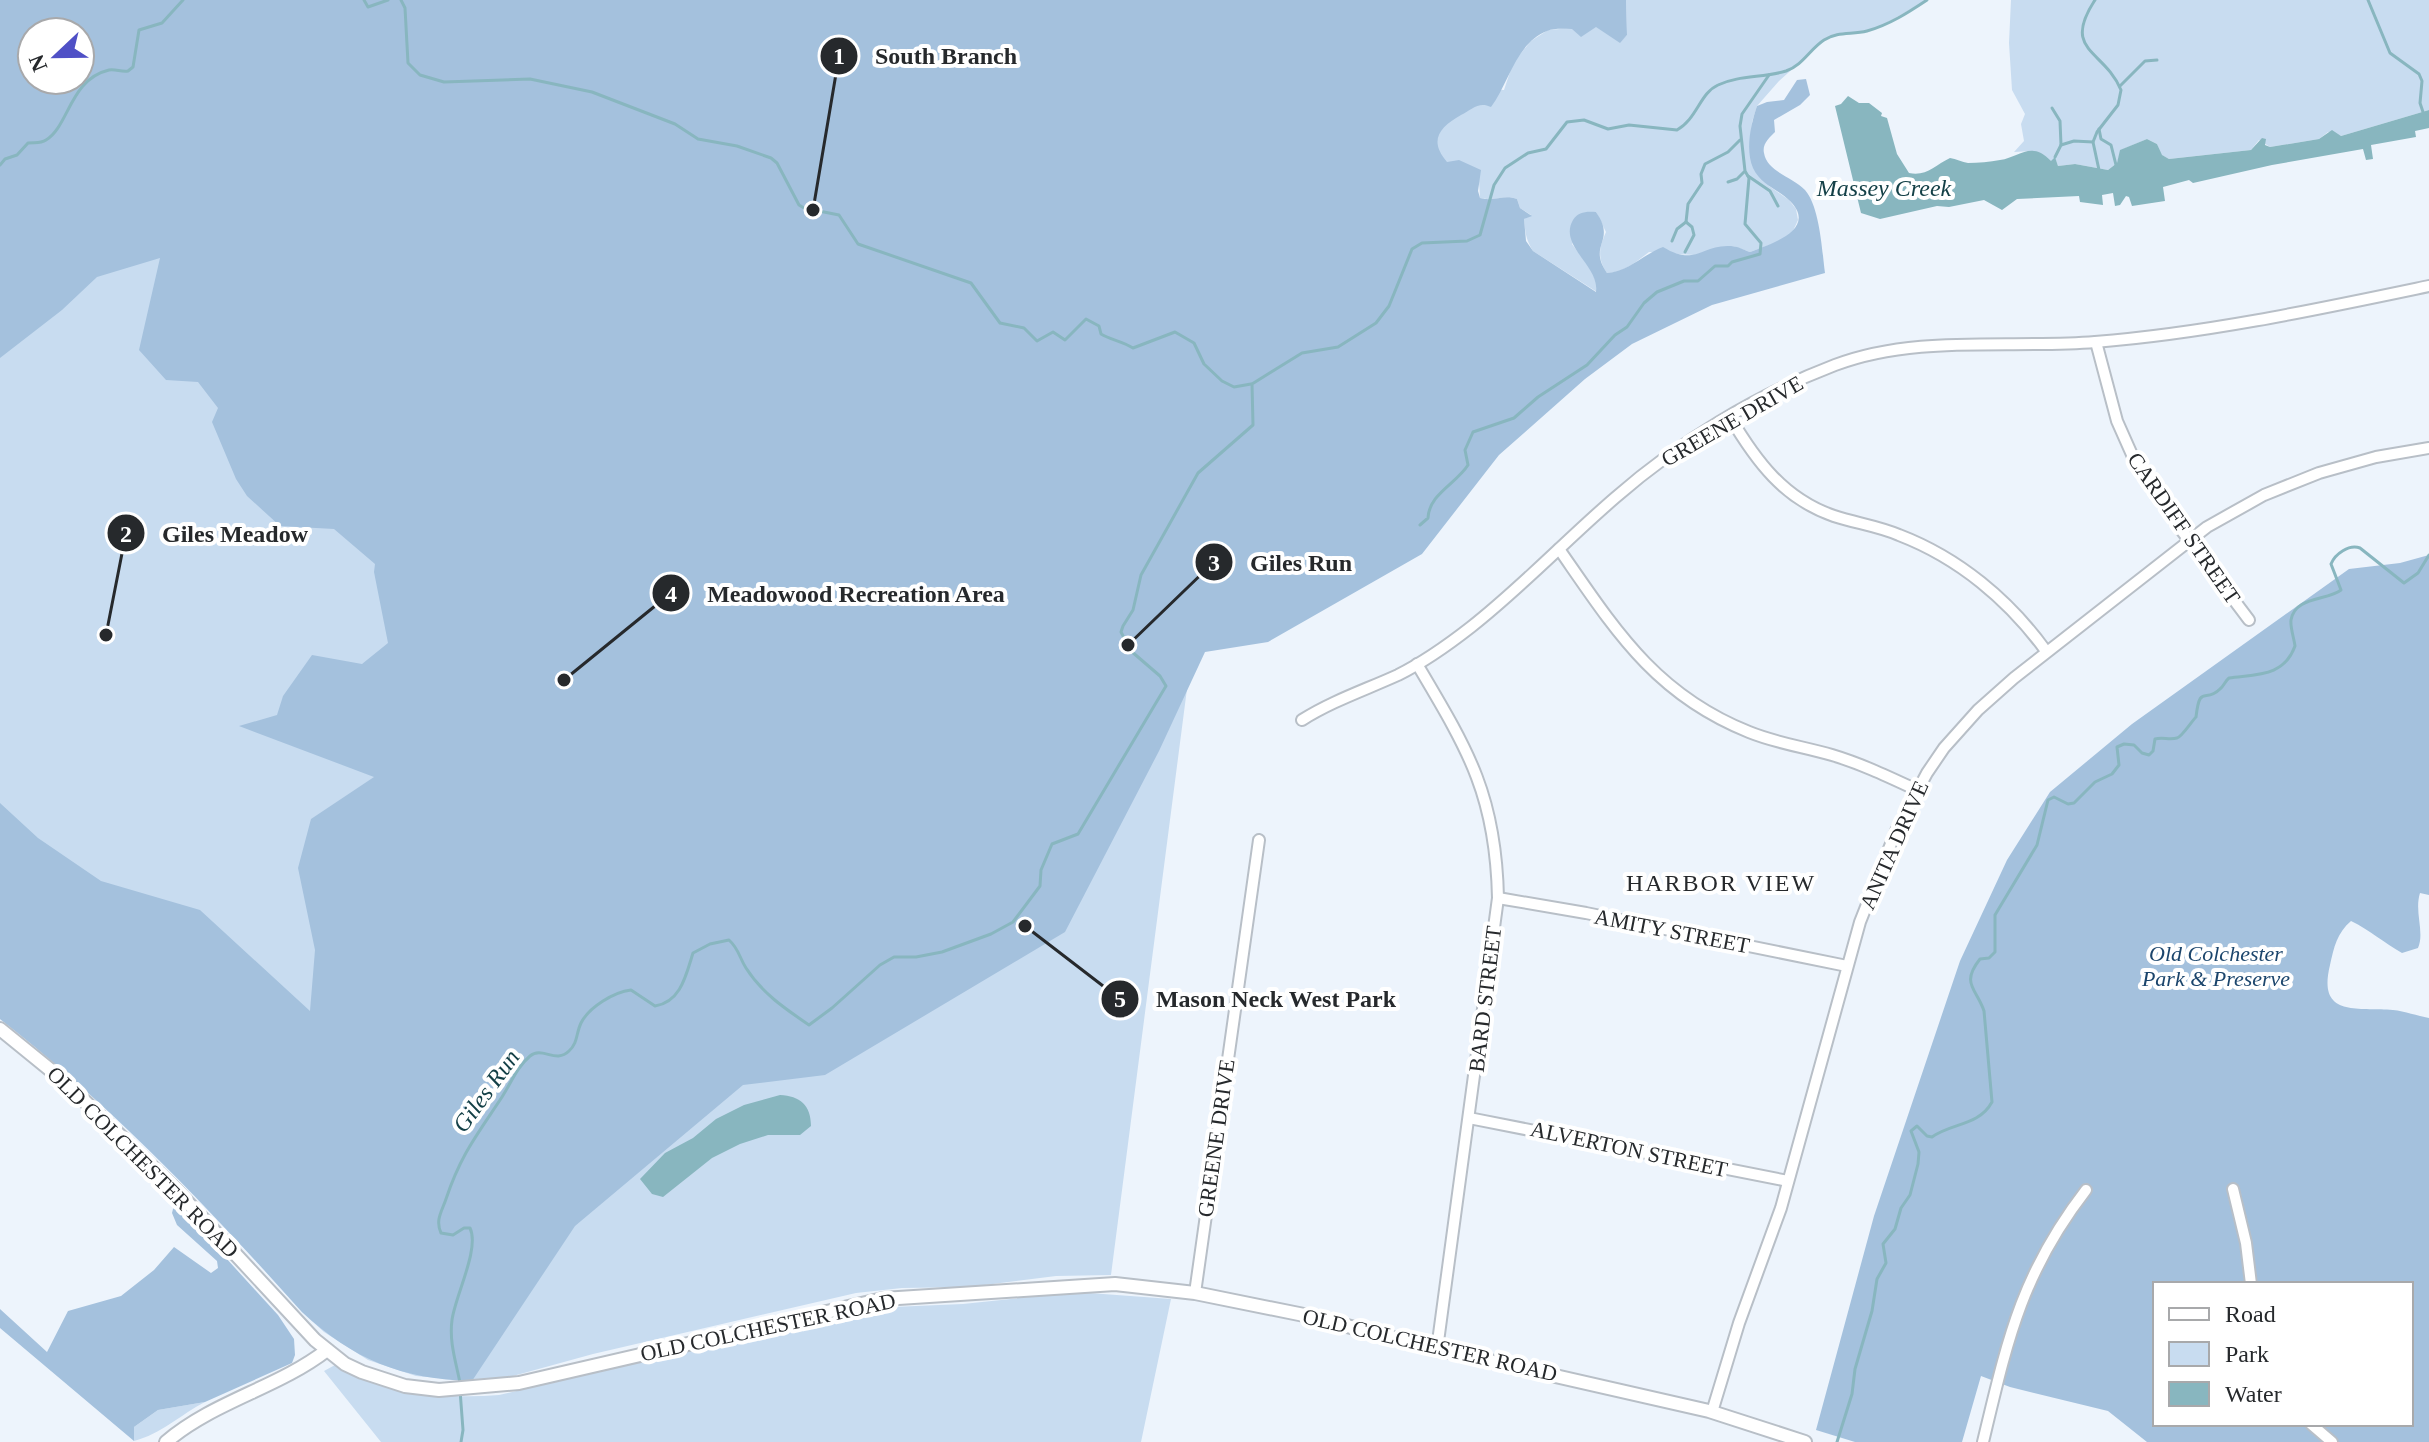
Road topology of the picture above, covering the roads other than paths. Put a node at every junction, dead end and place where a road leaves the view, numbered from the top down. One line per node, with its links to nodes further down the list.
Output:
1 (2429, 286): 2 (street, GREENE DRIVE)
2 (2096, 342): 3 (street, GREENE DRIVE); 5 (street, CARDIFF STREET)
3 (1730, 417): 6 (street, GREENE DRIVE); 8 (street)
4 (2429, 448): 5 (street, ANITA DRIVE)
5 (2188, 540): 7 (street, CARDIFF STREET); 8 (street, ANITA DRIVE)
6 (1559, 549): 9 (street, GREENE DRIVE); 11 (street)
7 (2249, 620)
8 (2046, 651): 11 (street, ANITA DRIVE)
9 (1417, 664): 10 (street, GREENE DRIVE); 13 (street, BARD STREET)
10 (1302, 720)
11 (1917, 790): 14 (street, ANITA DRIVE)
12 (1259, 840): 21 (street, GREENE DRIVE)
13 (1498, 898): 14 (street, AMITY STREET); 16 (street, BARD STREET)
14 (1847, 966): 17 (street, ANITA DRIVE)
15 (0, 1029): 23 (street, OLD COLCHESTER ROAD)
16 (1469, 1118): 17 (street, ALVERTON STREET); 22 (street, BARD STREET)
17 (1788, 1181): 24 (street, ANITA DRIVE)
18 (2233, 1189): 20 (street)
19 (2086, 1190): 28 (street)
20 (2251, 1282)
21 (1195, 1293): 22 (street, OLD COLCHESTER ROAD); 23 (street, OLD COLCHESTER ROAD)
22 (1437, 1349): 24 (street, OLD COLCHESTER ROAD)
23 (327, 1350): 26 (street)
24 (1712, 1412): 27 (street, OLD COLCHESTER ROAD)
25 (2313, 1426): 29 (street)
26 (166, 1442)
27 (1805, 1442)
28 (1983, 1442)
29 (2332, 1442)

